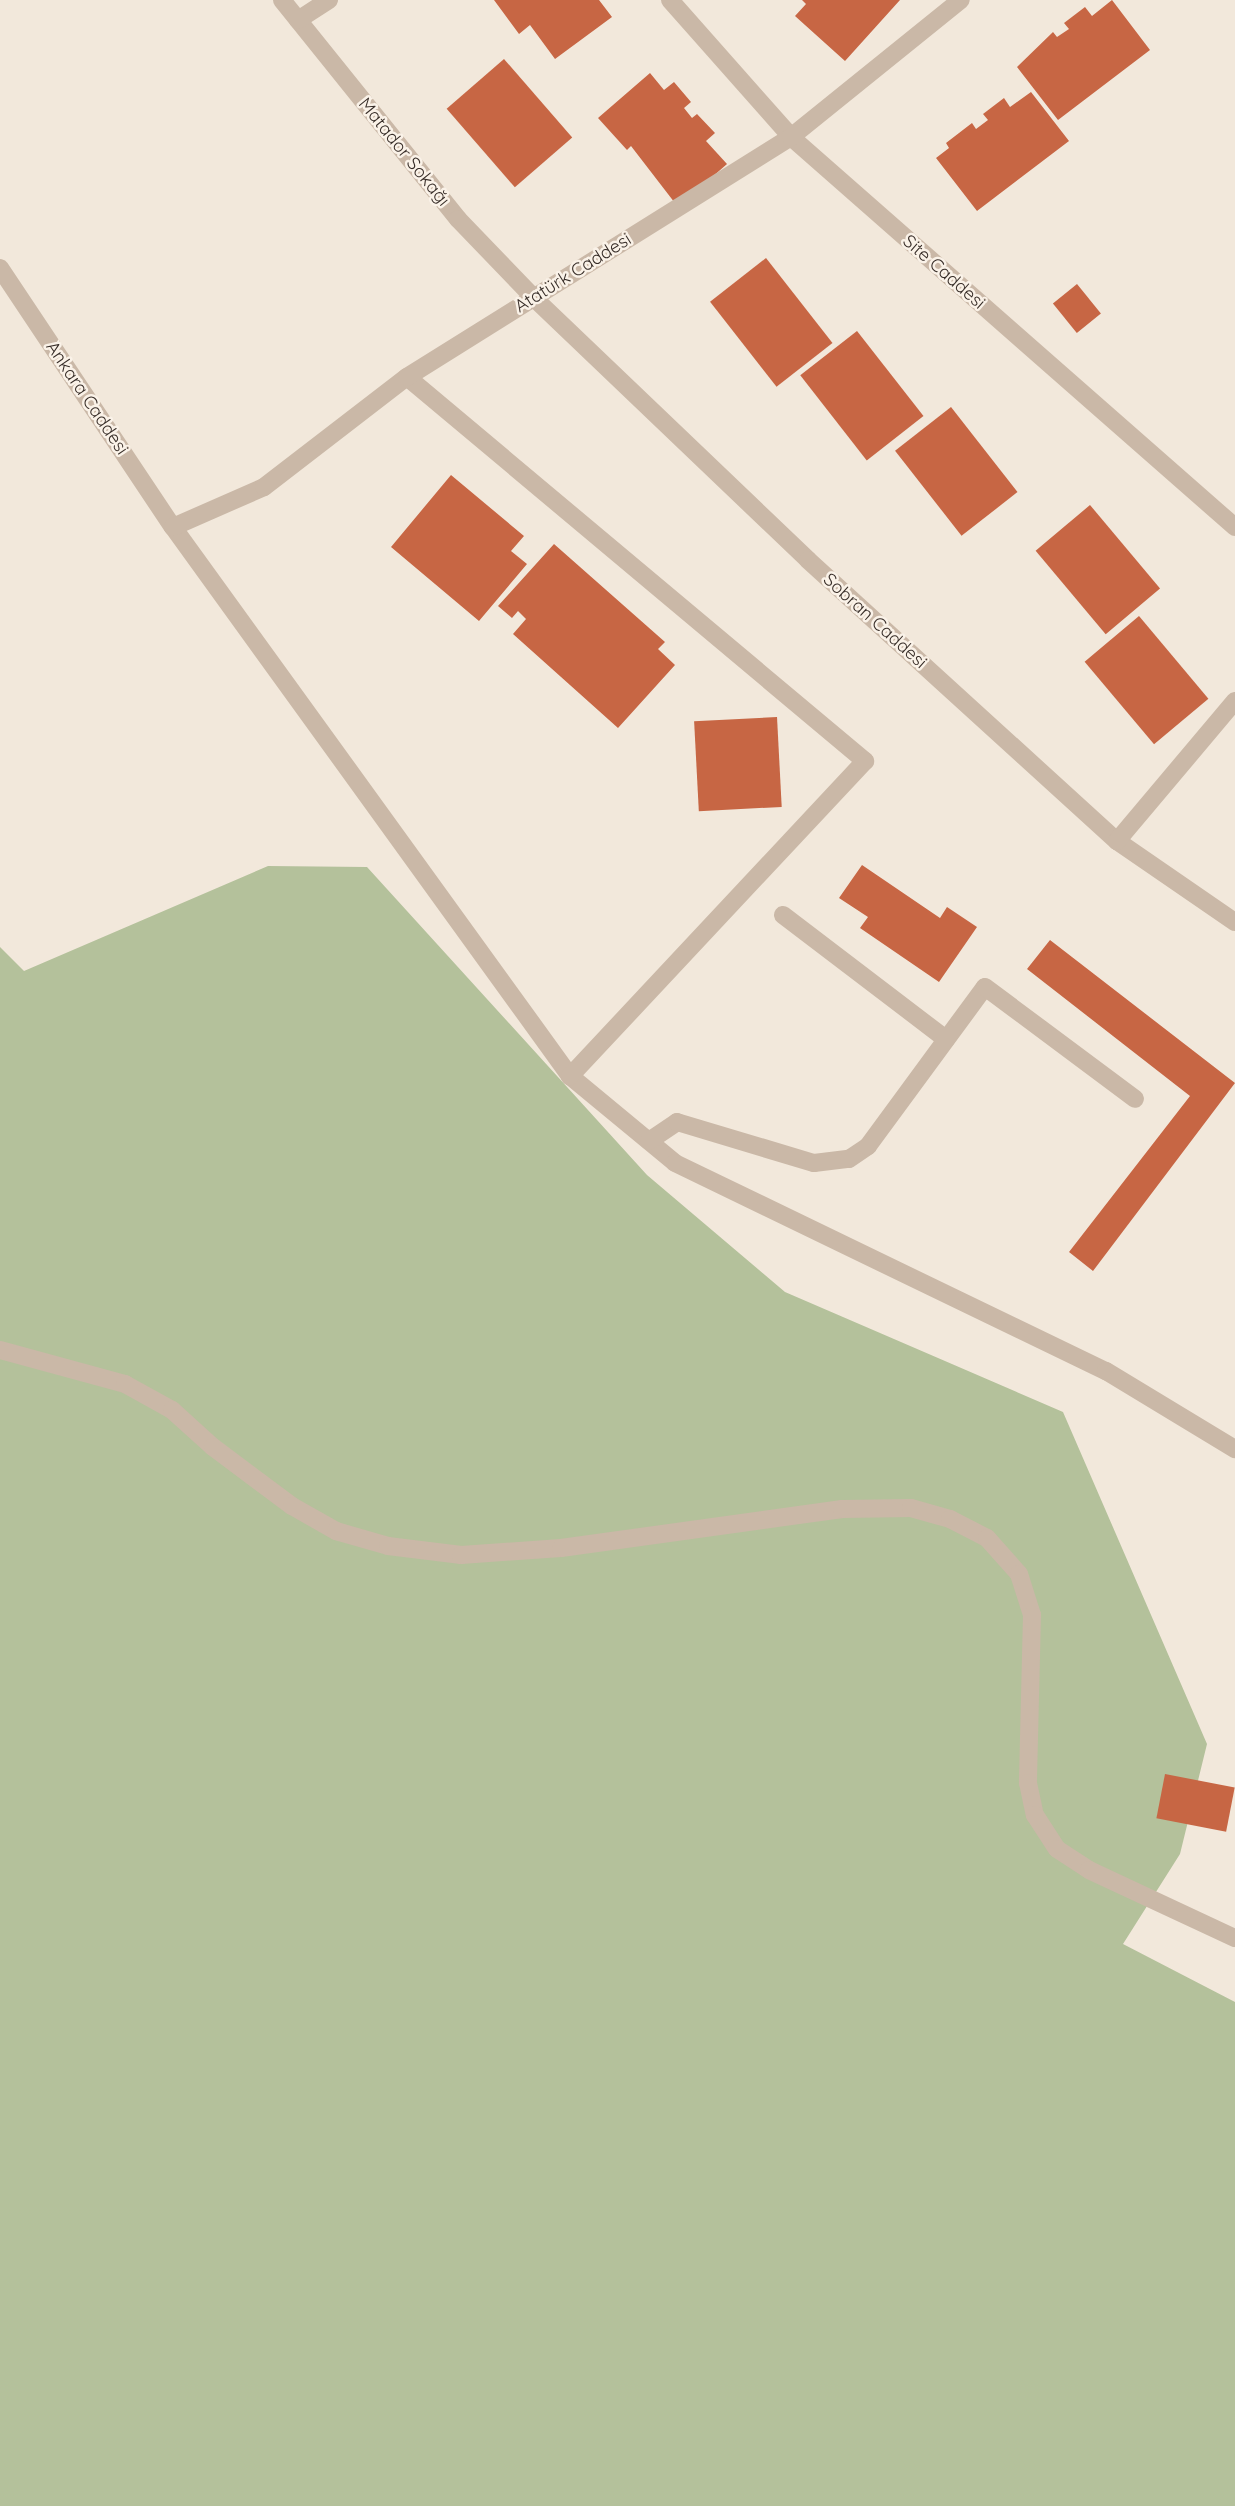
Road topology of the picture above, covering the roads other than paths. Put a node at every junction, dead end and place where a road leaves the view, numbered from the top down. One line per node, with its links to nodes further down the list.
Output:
1 (282, 0): 5 (street, Matador Sokağı)
2 (329, 0): 5 (street)
3 (670, 0): 6 (street, Site Caddesi)
4 (961, 0): 6 (street, Atatürk Caddesi)
5 (298, 20): 8 (street, Matador Sokağı)
6 (791, 137): 8 (street, Atatürk Caddesi); 11 (street, Site Caddesi)
7 (0, 268): 10 (street, Ankara Caddesi)
8 (534, 298): 9 (street, Atatürk Caddesi); 13 (street, Sobran Caddesi)
9 (407, 377): 10 (street, Atatürk Caddesi); 17 (street)
10 (173, 527): 17 (street, Ankara Caddesi)
11 (1235, 527)
12 (1235, 701): 13 (street)
13 (1117, 841): 15 (street, Sobran Caddesi)
14 (783, 915): 16 (street)
15 (1235, 922)
16 (946, 1039): 18 (street); 19 (street)
17 (570, 1076): 19 (street, Ankara Caddesi)
18 (1135, 1099)
19 (649, 1141): 21 (street, Ankara Caddesi)
20 (0, 1350): 22 (street)
21 (1235, 1449)
22 (1235, 1938)

